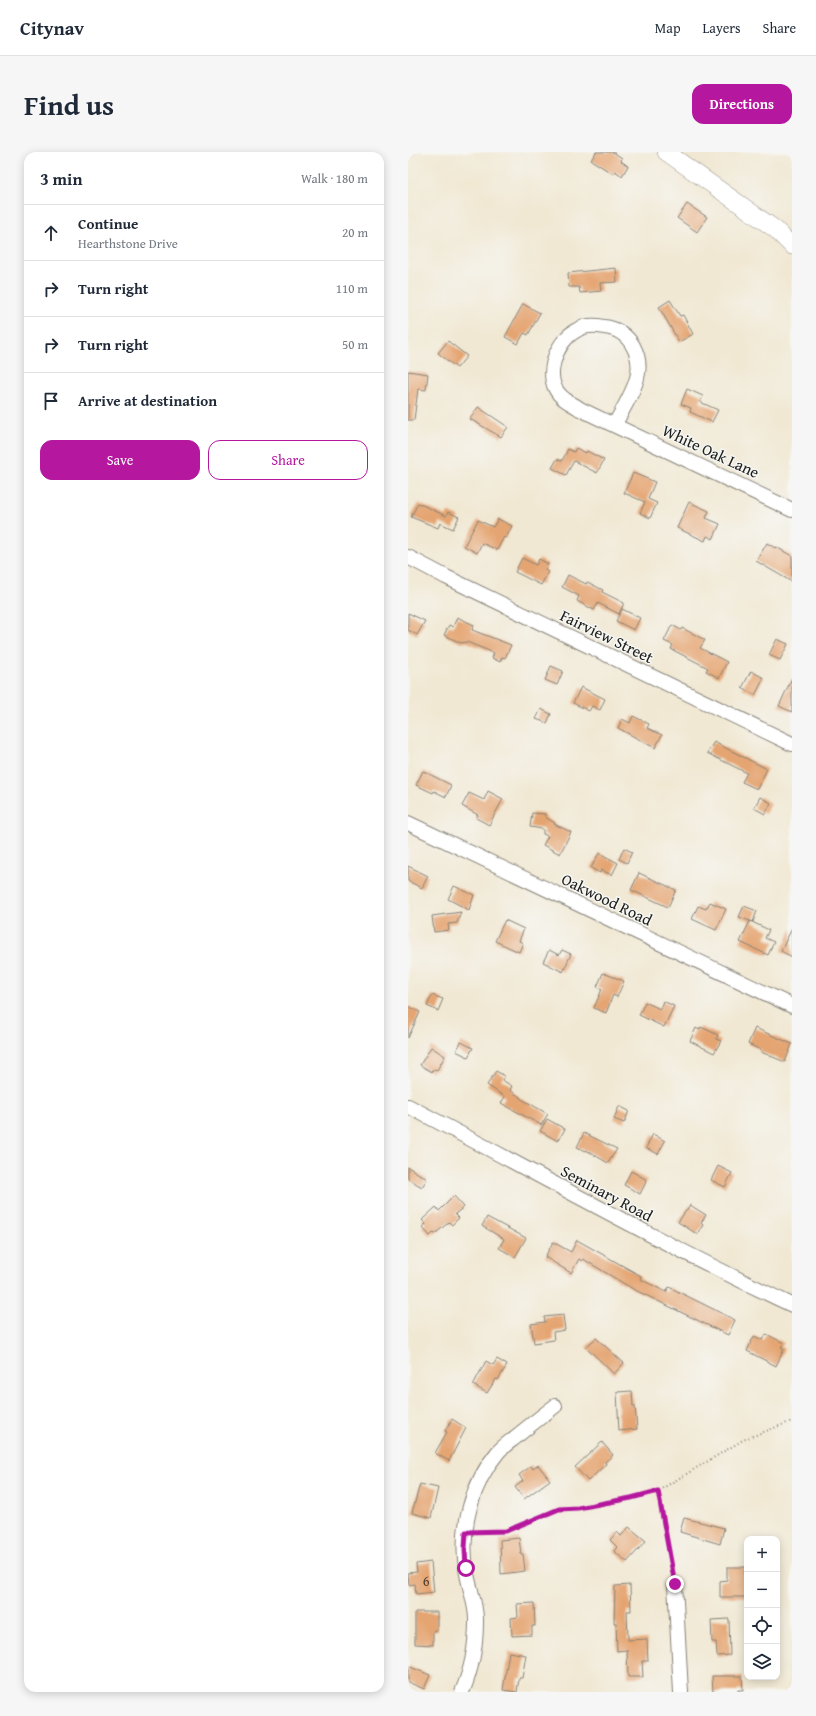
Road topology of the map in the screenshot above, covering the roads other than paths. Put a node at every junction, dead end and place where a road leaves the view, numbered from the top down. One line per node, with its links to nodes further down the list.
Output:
1 (666, 152): 2 (street)
2 (792, 246)
3 (614, 424): 3 (street, White Oak Lane); 4 (street, White Oak Lane)
4 (792, 510)
5 (408, 557): 6 (street, Fairview Street)
6 (792, 744)
7 (408, 823): 8 (street, Oakwood Road)
8 (792, 1006)
9 (408, 1106): 10 (street, Seminary Road)
10 (792, 1305)
11 (555, 1406): 13 (street)
12 (675, 1584): 14 (street)
13 (462, 1692)
14 (681, 1692)

